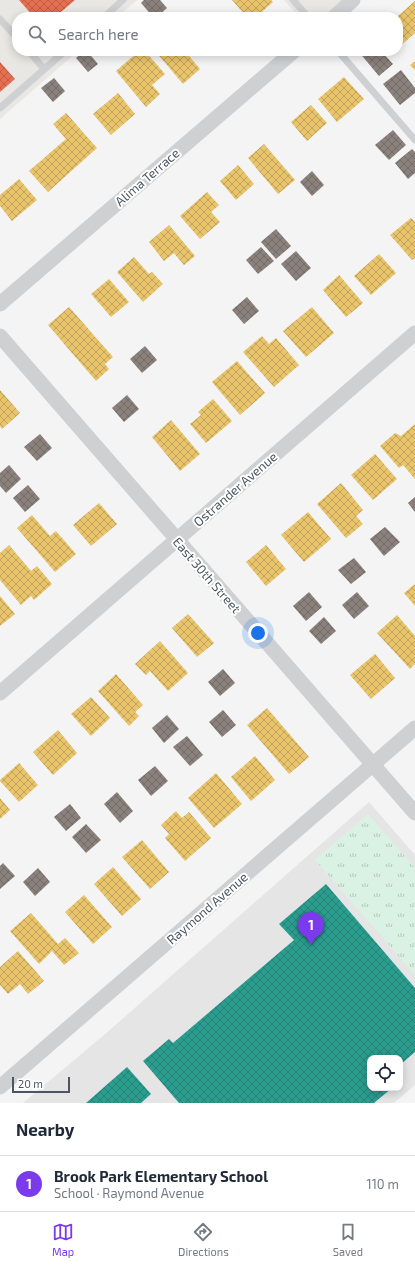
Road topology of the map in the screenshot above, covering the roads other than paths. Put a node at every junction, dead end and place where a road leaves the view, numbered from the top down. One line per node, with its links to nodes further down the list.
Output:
1 (124, 0): 4 (lane)
2 (293, 0): 5 (lane)
3 (353, 0): 6 (street)
4 (110, 12)
5 (304, 12)
6 (340, 12)
7 (0, 19): 8 (lane)
8 (12, 32)
9 (33, 56): 13 (lane)
10 (59, 56): 13 (lane)
11 (288, 56): 16 (street, Alima Terrace)
12 (342, 56): 15 (lane)
13 (44, 69): 14 (lane)
14 (0, 108)
15 (415, 140)
16 (0, 304)
17 (415, 333): 19 (street, Ostrander Avenue)
18 (0, 336): 19 (street, East 30th Street)
19 (177, 539): 20 (street, Ostrander Avenue); 22 (street, East 30th Street)
20 (0, 693)
21 (415, 728): 22 (street, Raymond Avenue)
22 (373, 765): 23 (street, East 30th Street); 24 (street, Raymond Avenue)
23 (415, 813)
24 (0, 1087)

